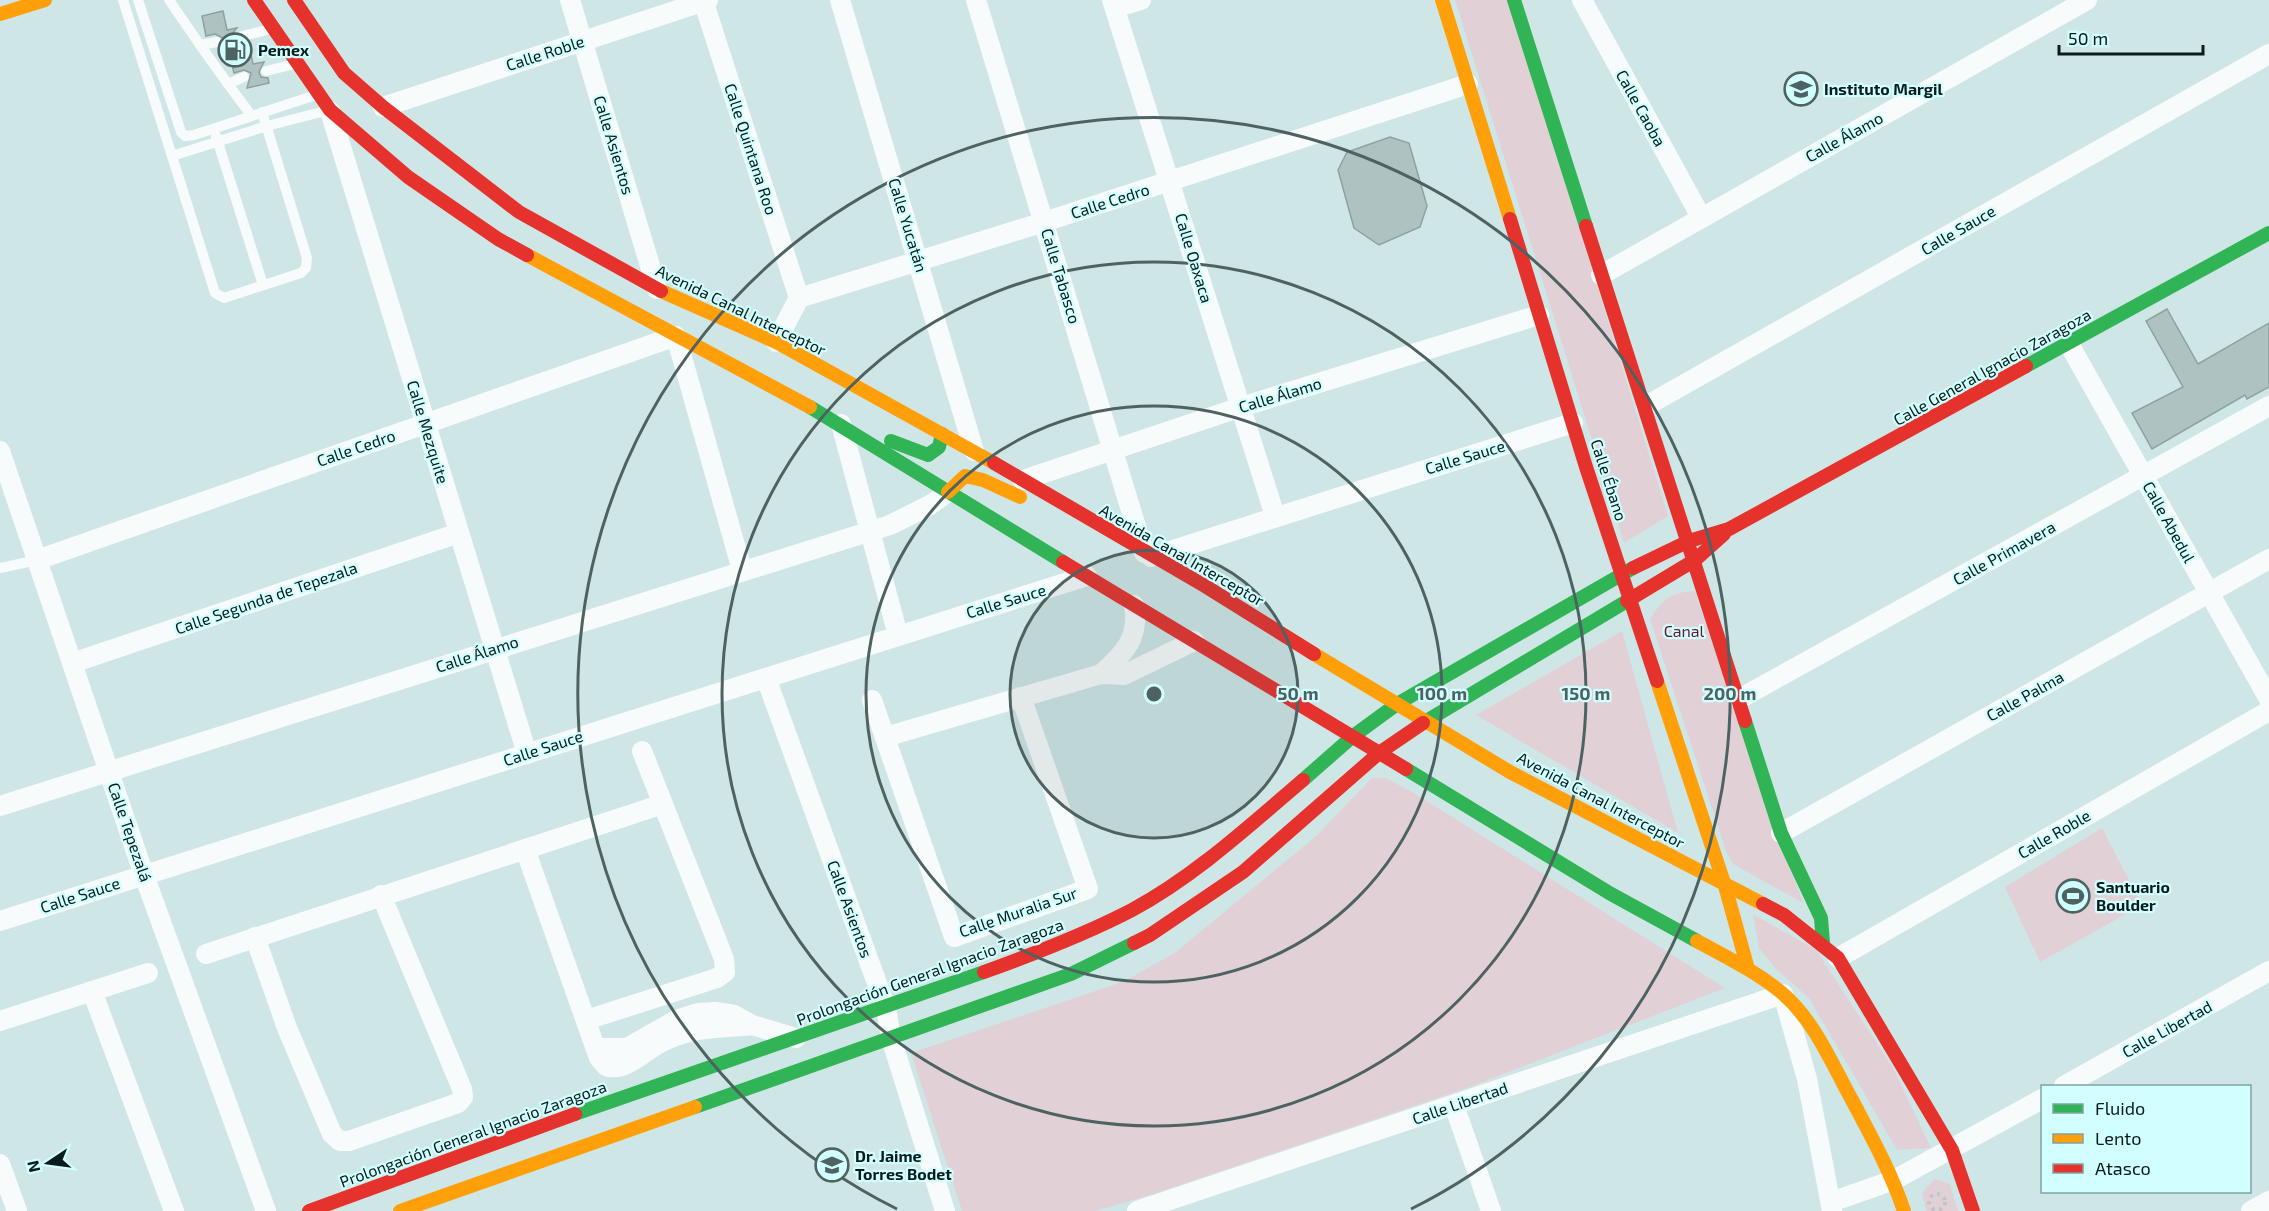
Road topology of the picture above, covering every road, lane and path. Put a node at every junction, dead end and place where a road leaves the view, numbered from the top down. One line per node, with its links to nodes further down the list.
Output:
1 (45, 0): 17 (street)
2 (123, 0): 35 (lane)
3 (138, 0): 33 (lane)
4 (169, 0): 22 (lane)
5 (254, 0): 18 (street)
6 (294, 0): 30 (street, Avenida Canal Interceptor)
7 (570, 0): 20 (street, Calle Asientos)
8 (705, 0): 20 (street, Calle Roble); 44 (street, Calle Quintana Roo)
9 (840, 0): 40 (street, Calle Yucatán)
10 (976, 0): 38 (street, Calle Tabasco)
11 (1141, 0): 16 (street)
12 (1442, 0): 28 (street, Calle Ébano)
13 (1582, 0): 37 (street, Calle Caoba)
14 (2087, 0): 37 (street, Calle Álamo)
15 (1520, 3): 41 (street)
16 (1113, 4): 36 (street, Calle Oaxaca)
17 (0, 14)
18 (274, 28): 19 (lane); 24 (street)
19 (239, 37)
20 (582, 40): 30 (street, Calle Roble); 43 (street, Calle Asientos)
21 (217, 42): 22 (lane)
22 (200, 45): 27 (lane)
23 (2269, 54): 49 (street, Calle Sauce)
24 (298, 63): 25 (lane); 29 (street)
25 (266, 71)
26 (244, 77): 27 (lane)
27 (228, 84): 31 (lane)
28 (1468, 84): 36 (street, Calle Cedro); 45 (street, Calle Ébano)
29 (325, 102): 31 (lane); 32 (lane); 46 (street); 52 (street, Calle Mezquite)
30 (382, 107): 43 (street, Avenida Canal Interceptor)
31 (257, 113): 32 (lane); 33 (lane)
32 (267, 126): 34 (lane); 42 (lane)
33 (214, 128): 34 (lane)
34 (218, 141): 35 (lane); 42 (lane)
35 (172, 156): 42 (lane)
36 (1170, 181): 38 (street, Calle Cedro); 51 (street, Calle Oaxaca)
37 (1701, 217): 41 (street, Calle Álamo)
38 (1044, 222): 40 (street, Calle Cedro); 56 (street, Calle Tabasco)
39 (2269, 233): 48 (street, Calle General Ignacio Zaragoza)
40 (919, 260): 44 (street, Calle Cedro); 58 (street, Calle Yucatán)
41 (1601, 275): 49 (street)
42 (263, 285)
43 (657, 289): 47 (street, Avenida Canal Interceptor)
44 (799, 298): 47 (street)
45 (1539, 315): 51 (street, Calle Álamo); 53 (street, Calle Ébano)
46 (676, 336): 52 (street, Calle Cedro); 54 (street); 73 (street)
47 (776, 342): 55 (street, Avenida Canal Interceptor)
48 (2069, 344): 59 (street, Calle Abedul); 64 (street, Calle General Ignacio Zaragoza)
49 (1646, 406): 67 (street)
50 (2269, 406): 59 (street, Calle Primavera)
51 (1241, 407): 56 (street, Calle Álamo); 62 (street, Calle Oaxaca)
52 (426, 423): 66 (street, Calle Mezquite); 69 (street, Calle Cedro)
53 (1573, 423): 62 (street, Calle Sauce); 74 (street, Calle Ébano)
54 (841, 424): 55 (street); 61 (street); 65 (street)
55 (942, 434): 58 (street, Avenida Canal Interceptor)
56 (1114, 450): 60 (street, Calle Álamo); 68 (street, Calle Tabasco)
57 (0, 451): 69 (street, Calle Tepezalá)
58 (974, 452): 60 (street, Avenida Canal Interceptor)
59 (2144, 477): 76 (street, Calle Abedul); 86 (street, Calle Primavera)
60 (1023, 480): 63 (street, Avenida Canal Interceptor)
61 (948, 492): 63 (street); 65 (street, Calle Álamo); 75 (street)
62 (1275, 516): 68 (street, Calle Sauce)
63 (1092, 522): 68 (street, Avenida Canal Interceptor)
64 (1730, 529): 67 (street, Calle General Ignacio Zaragoza); 70 (street, Calle General Ignacio Zaragoza)
65 (870, 531): 73 (street, Calle Álamo); 79 (street)
66 (459, 533): 81 (street, Calle Mezquite); 82 (street, Calle Segunda de Tepezala)
67 (1689, 541): 70 (street); 74 (street, Prolongación General Ignacio Zaragoza)
68 (1148, 555): 89 (street, Avenida Canal Interceptor)
69 (37, 560): 72 (lane); 82 (street, Calle Tepezalá)
70 (1695, 560): 77 (street); 86 (street)
71 (2269, 560): 76 (street, Calle Palma)
72 (0, 568)
73 (742, 570): 81 (street, Calle Álamo)
74 (1622, 573): 77 (street, Calle Ébano); 89 (street, Prolongación General Ignacio Zaragoza)
75 (1087, 576): 78 (street); 79 (street, Calle Sauce)
76 (2209, 593): 87 (street, Calle Abedul); 100 (street, Calle Palma)
77 (1631, 600): 91 (street); 103 (street, Calle Ébano)
78 (1134, 605): 80 (street); 83 (street)
79 (898, 635): 84 (street, Calle Sauce)
80 (1194, 641): 83 (street); 93 (street)
81 (495, 649): 96 (street, Calle Mezquite); 97 (street, Calle Álamo)
82 (72, 663): 97 (street, Calle Tepezalá)
83 (1101, 674): 85 (street)
84 (766, 678): 96 (street, Calle Sauce); 115 (street, Calle Asientos)
85 (1021, 697): 92 (street); 92 (street, Calle Muralia Sur)
86 (1739, 699): 100 (street)
87 (2269, 699)
88 (872, 700): 92 (street, Calle Muralia Sur)
89 (1397, 704): 91 (street, Avenida Canal Interceptor); 93 (street, Prolongación General Ignacio Zaragoza)
90 (2269, 711): 109 (street, Calle Roble)
91 (1424, 722): 95 (street); 103 (street, Avenida Canal Interceptor)
92 (885, 737)
93 (1352, 737): 95 (street); 115 (street, Prolongación General Ignacio Zaragoza)
94 (642, 751): 98 (street)
95 (1379, 753): 110 (street); 119 (street)
96 (527, 754): 102 (street, Calle Sauce)
97 (109, 772): 99 (street, Calle Álamo); 102 (street, Calle Tepezalá)
98 (663, 804): 101 (street); 116 (street)
99 (0, 806)
100 (1781, 833): 107 (street)
101 (525, 849): 104 (street); 116 (street)
102 (144, 875): 105 (street, Calle Sauce); 131 (street, Calle Tepezalá)
103 (1725, 886): 107 (street, Avenida Canal Interceptor); 110 (street, Calle Ébano)
104 (381, 895): 106 (street); 106 (street)
105 (0, 921)
106 (255, 937): 108 (street)
107 (1822, 943): 109 (street, Avenida Canal Interceptor)
108 (206, 954)
109 (1838, 958): 123 (street, Avenida Canal Interceptor)
110 (1748, 969): 114 (street)
111 (2269, 971): 120 (street, Calle Libertad)
112 (148, 973): 113 (street)
113 (92, 991): 117 (street); 130 (street)
114 (1783, 994): 122 (street, Calle Libertad); 125 (street); 127 (street)
115 (886, 1008): 118 (street, Prolongación General Ignacio Zaragoza); 119 (street, Calle Asientos)
116 (586, 1020): 118 (street)
117 (0, 1021)
118 (796, 1038): 132 (street, Prolongación General Ignacio Zaragoza)
119 (891, 1038): 133 (street); 134 (street, Calle Asientos)
120 (2066, 1085)
121 (2041, 1100): 123 (street)
122 (1454, 1105): 135 (street, Calle Libertad); 136 (street)
123 (1952, 1150): 125 (street); 138 (street, Avenida Canal Interceptor)
124 (0, 1164): 129 (street)
125 (1894, 1180): 127 (street); 137 (street)
126 (2269, 1201): 139 (street)
127 (1832, 1206)
128 (1940, 1210): 128 (path)
129 (17, 1211)
130 (174, 1211)
131 (266, 1211)
132 (309, 1211)
133 (400, 1211)
134 (945, 1211)
135 (1137, 1211)
136 (1491, 1211)
137 (1904, 1211)
138 (1973, 1211)
139 (2251, 1211)

